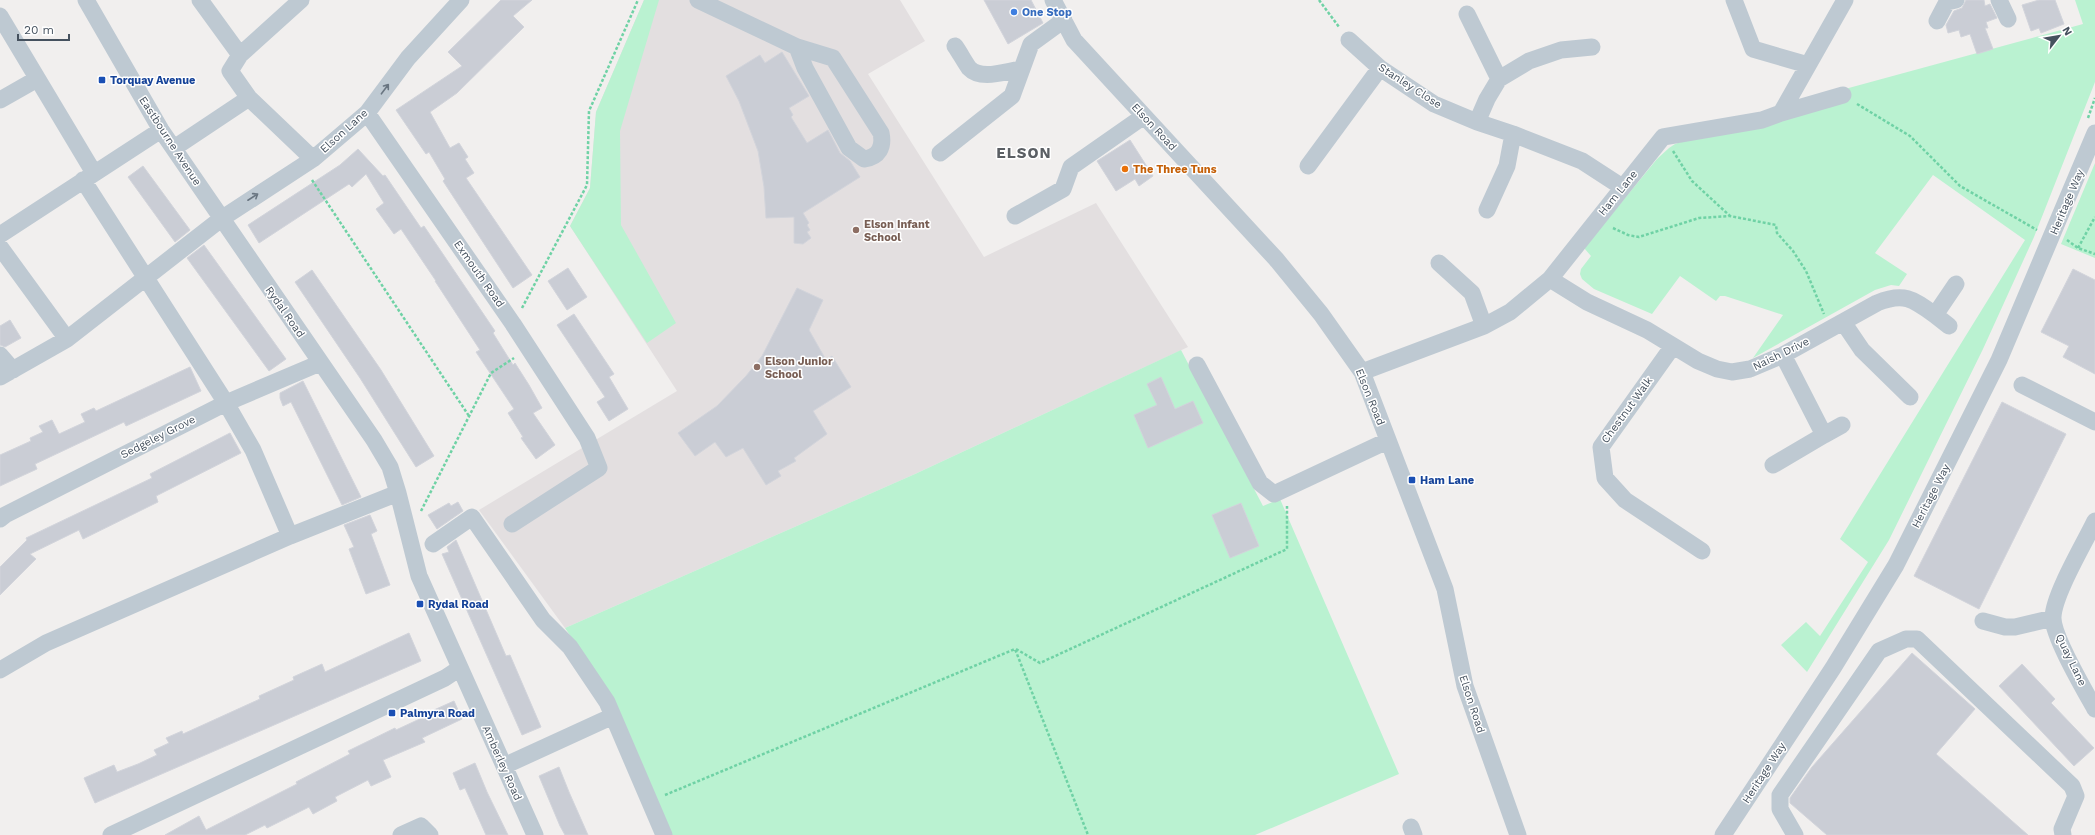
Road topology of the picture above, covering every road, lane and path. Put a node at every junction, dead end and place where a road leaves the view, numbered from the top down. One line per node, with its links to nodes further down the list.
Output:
1 (87, 0): 35 (street, Eastbourne Avenue)
2 (200, 0): 22 (street)
3 (301, 0): 22 (street)
4 (638, 0): 62 (path)
5 (698, 0): 20 (street)
6 (1053, 0): 16 (street, Elson Road)
7 (1318, 0): 18 (path)
8 (1734, 0): 23 (street)
9 (1845, 0): 23 (street)
10 (1956, 0): 17 (street)
11 (1999, 0): 15 (street)
12 (453, 3): 31 (street, Elson Lane, one-way to 12)
13 (1467, 14): 27 (street)
14 (0, 16): 26 (street)
15 (2008, 19)
16 (1064, 20): 25 (street); 33 (street, Elson Road)
17 (1937, 21)
18 (1349, 40): 24 (street, Stanley Close)
19 (955, 46): 25 (street)
20 (797, 47): 20 (street)
21 (1592, 47): 27 (street)
22 (240, 55): 29 (street)
23 (1808, 66): 32 (street)
24 (1380, 68): 34 (street, Stanley Close); 42 (street)
25 (1022, 69): 40 (street)
26 (37, 79): 30 (street); 43 (street)
27 (1499, 79): 34 (street)
28 (1843, 95): 32 (street); 51 (path)
29 (249, 98): 39 (street); 41 (street)
30 (0, 100)
31 (367, 113): 41 (street, Elson Lane); 62 (street, Exmouth Road)
32 (1781, 113): 38 (street)
33 (1144, 116): 46 (street); 73 (street, Elson Road)
34 (1476, 122): 36 (street, Stanley Close)
35 (160, 130): 39 (street, Eastbourne Avenue); 43 (street)
36 (1513, 134): 44 (street, Stanley Close); 45 (street)
37 (2095, 134): 109 (street, Heritage Way)
38 (1664, 137): 44 (street, Ham Lane); 47 (path)
39 (174, 148): 50 (street, Eastbourne Avenue)
40 (940, 153)
41 (308, 162): 50 (street, Elson Lane, one-way to 41); 78 (path)
42 (1308, 166)
43 (89, 176): 52 (street); 58 (street)
44 (1622, 187): 48 (street, Ham Lane)
45 (1487, 210)
46 (1015, 216)
47 (1730, 216): 48 (path); 63 (path)
48 (1599, 217): 59 (street, Ham Lane)
49 (2095, 218): 55 (path)
50 (221, 219): 58 (street, Elson Lane); 71 (street, Rydal Road)
51 (2038, 234)
52 (0, 235)
53 (2066, 235): 55 (path)
54 (0, 247): 66 (street)
55 (2078, 248): 56 (path)
56 (2095, 254)
57 (1438, 263): 64 (street)
58 (144, 278): 66 (street, Elson Lane); 77 (street)
59 (1550, 279): 64 (street, Ham Lane); 67 (street, Naish Drive)
60 (1956, 284): 61 (street)
61 (1935, 315): 63 (street, Naish Drive); 65 (street, Naish Drive)
62 (513, 324): 68 (street, Exmouth Road)
63 (1837, 325): 70 (street, Naish Drive); 76 (street)
64 (1484, 326): 73 (street, Ham Lane)
65 (1949, 326)
66 (67, 339): 74 (street, Elson Lane)
67 (1673, 346): 70 (street, Naish Drive); 92 (street, Chestnut Walk)
68 (528, 349): 78 (path); 88 (street, Exmouth Road)
69 (0, 355): 74 (street)
70 (1783, 355): 81 (street)
71 (320, 363): 77 (street, Sedgeley Grove); 85 (street, Rydal Road)
72 (1197, 364): 84 (street)
73 (1362, 372): 82 (street, Elson Road)
74 (6, 373)
75 (2022, 385): 79 (street)
76 (1910, 397)
77 (226, 403): 86 (street, Sedgeley Grove); 89 (street)
78 (469, 416): 90 (path)
79 (2095, 422)
80 (1842, 425): 81 (street)
81 (1824, 435): 83 (street)
82 (1387, 441): 84 (street); 108 (street, Elson Road)
83 (1773, 465)
84 (1286, 489): 95 (path)
85 (398, 493): 89 (street); 90 (street, Rydal Road)
86 (0, 520)
87 (2095, 521): 93 (street)
88 (512, 524)
89 (290, 536): 97 (street)
90 (408, 536): 96 (street, Rydal Road)
91 (433, 544): 99 (street)
92 (1702, 551)
93 (2053, 618): 94 (street); 98 (street, Quay Lane)
94 (1983, 621)
95 (1015, 649): 101 (path); 107 (path)
96 (460, 668): 100 (street, Amberley Road); 102 (street)
97 (0, 670)
98 (2095, 709)
99 (613, 716): 100 (street); 101 (street)
100 (504, 766): 105 (street, Amberley Road)
101 (650, 801): 106 (street)
102 (111, 835)
103 (401, 835): 104 (street)
104 (430, 835)
105 (535, 835)
106 (664, 835)
107 (1088, 835)
108 (1518, 835)
109 (1723, 835)
110 (1795, 835): 111 (street)
111 (2063, 835)

